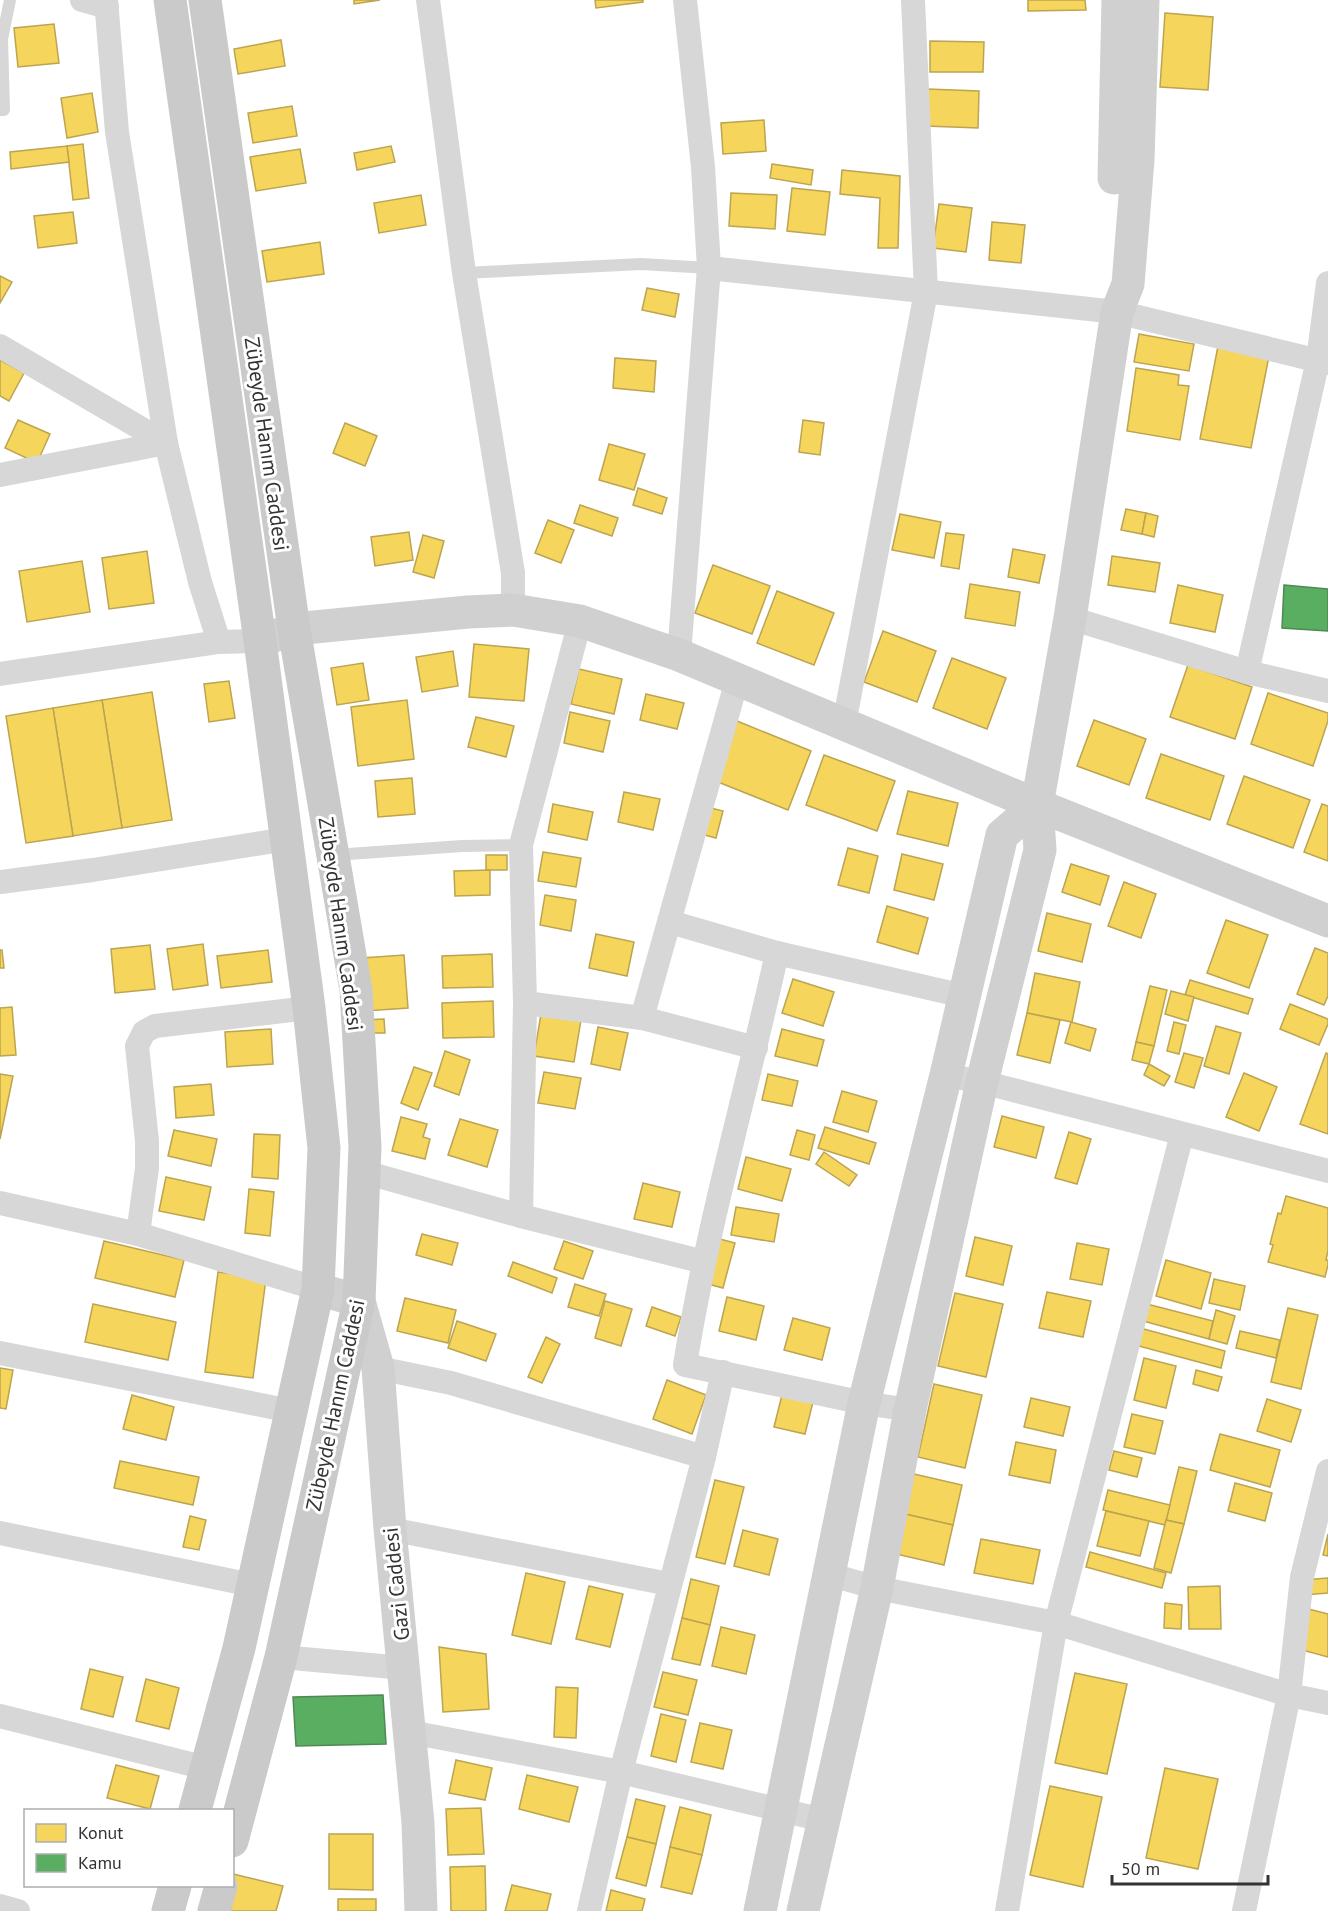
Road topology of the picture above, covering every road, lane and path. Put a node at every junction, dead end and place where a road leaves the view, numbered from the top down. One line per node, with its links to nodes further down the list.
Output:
1 (10, 0): 11 (lane)
2 (82, 0): 10 (street)
3 (171, 0): 25 (main road)
4 (205, 0): 24 (main road, Zübeyde Hanım Caddesi)
5 (428, 0): 13 (street)
6 (685, 0): 12 (street)
7 (913, 0): 15 (street)
8 (1118, 0): 16 (street)
9 (1143, 0): 16 (street)
10 (106, 3): 19 (street)
11 (0, 110)
12 (709, 268): 13 (lane); 15 (street); 27 (street)
13 (464, 273): 21 (street)
14 (1328, 283): 18 (street)
15 (926, 292): 16 (street); 32 (street)
16 (1118, 312): 18 (street); 22 (street)
17 (0, 346): 19 (street)
18 (1323, 361): 28 (street)
19 (166, 443): 20 (street); 26 (street)
20 (0, 475)
21 (513, 610): 23 (street); 24 (street)
22 (1070, 618): 28 (street); 33 (street)
23 (580, 621): 27 (street); 35 (street)
24 (294, 629): 25 (street); 36 (main road, Zübeyde Hanım Caddesi)
25 (260, 641): 26 (street); 34 (main road)
26 (219, 642): 29 (street)
27 (679, 655): 30 (street)
28 (1247, 672): 31 (street)
29 (0, 674)
30 (737, 680): 32 (street); 39 (street)
31 (1328, 691)
32 (844, 724): 33 (street)
33 (1037, 805): 38 (street); 41 (street); 47 (street)
34 (287, 839): 37 (street); 43 (main road)
35 (521, 845): 36 (lane); 42 (street)
36 (333, 855): 50 (main road, Zübeyde Hanım Caddesi)
37 (0, 882)
38 (1328, 921)
39 (670, 922): 40 (street); 44 (street)
40 (777, 953): 41 (street); 45 (street)
41 (964, 996): 46 (street)
42 (525, 1003): 44 (street); 52 (street)
43 (309, 1008): 53 (street); 55 (main road)
44 (642, 1018): 45 (street)
45 (756, 1048): 54 (street)
46 (946, 1075): 47 (street); 60 (street)
47 (982, 1082): 48 (street); 61 (street)
48 (1182, 1134): 49 (street); 71 (street)
49 (1328, 1171)
50 (364, 1172): 52 (street); 56 (main road, Zübeyde Hanım Caddesi)
51 (0, 1203): 53 (street)
52 (521, 1216): 54 (street)
53 (138, 1234): 55 (street)
54 (704, 1262): 59 (street)
55 (318, 1289): 56 (street); 62 (main road)
56 (359, 1302): 58 (street, Gazi Caddesi); 72 (main road, Zübeyde Hanım Caddesi)
57 (0, 1353): 62 (street)
58 (378, 1368): 63 (street); 65 (street, Gazi Caddesi)
59 (723, 1372): 60 (street); 63 (street)
60 (864, 1403): 61 (street); 67 (street)
61 (909, 1410): 70 (street)
62 (291, 1411): 69 (main road)
63 (704, 1457): 68 (street)
64 (1328, 1471): 74 (street)
65 (390, 1529): 68 (street); 73 (street, Gazi Caddesi)
66 (0, 1533): 69 (street)
67 (828, 1574): 70 (street); 81 (street)
68 (669, 1584): 79 (street)
69 (252, 1585): 78 (main road)
70 (877, 1588): 71 (street); 82 (street)
71 (1056, 1623): 74 (street); 94 (street)
72 (281, 1657): 73 (street); 83 (main road, Zübeyde Hanım Caddesi)
73 (404, 1668): 77 (street, Gazi Caddesi)
74 (1289, 1695): 75 (street); 95 (street)
75 (1328, 1703)
76 (0, 1716): 78 (street)
77 (410, 1732): 79 (street); 90 (street, Gazi Caddesi)
78 (206, 1768): 80 (main road)
79 (621, 1772): 81 (street); 91 (street)
80 (195, 1809)
81 (780, 1811): 82 (street); 92 (street)
82 (823, 1820): 93 (street)
83 (234, 1833)
84 (175, 1887): 88 (main road)
85 (221, 1887): 89 (main road)
86 (0, 1906): 87 (street)
87 (18, 1911)
88 (168, 1911)
89 (214, 1911)
90 (421, 1911)
91 (589, 1911)
92 (760, 1911)
93 (802, 1911)
94 (1007, 1911)
95 (1244, 1911)

